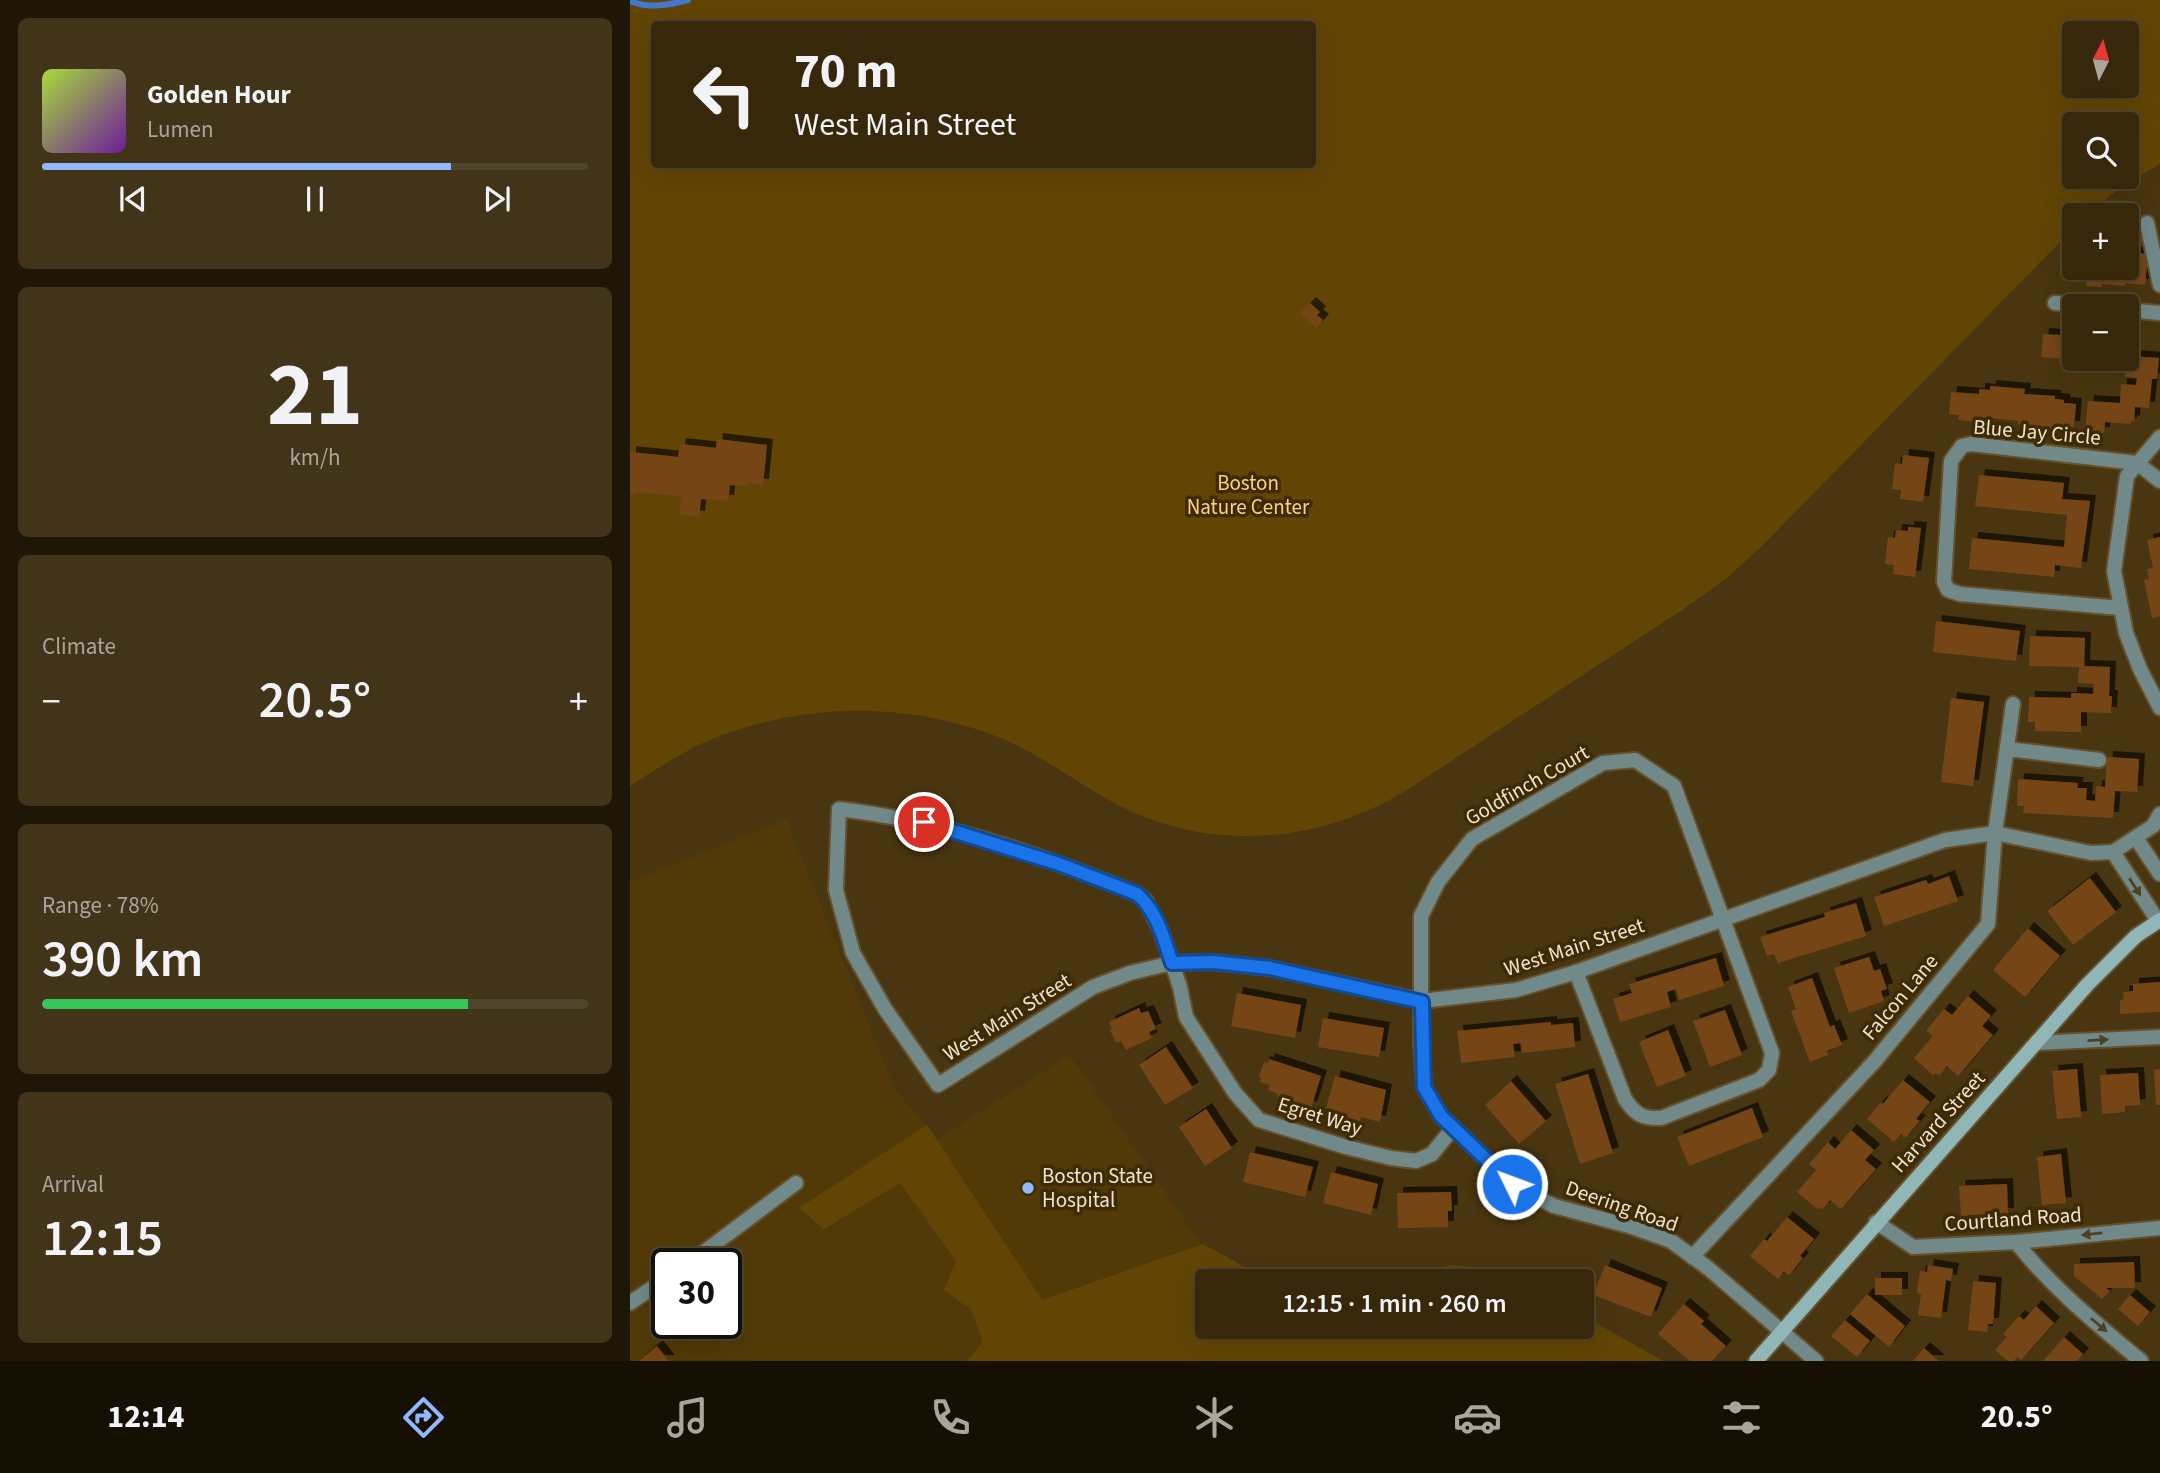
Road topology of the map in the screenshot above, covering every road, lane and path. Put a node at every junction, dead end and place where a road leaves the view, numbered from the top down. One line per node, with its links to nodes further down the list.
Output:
1 (2147, 223): 2 (street)
2 (2160, 285)
3 (2055, 303): 4 (street)
4 (2062, 304)
5 (2139, 311): 6 (street)
6 (2160, 313)
7 (2160, 436): 8 (street)
8 (2137, 463): 9 (street); 10 (street); 10 (street, Blue Jay Circle)
9 (2160, 481)
10 (2120, 608): 12 (street)
11 (2013, 704): 13 (street, Falcon Lane)
12 (2160, 708)
13 (2008, 749): 14 (street); 16 (street, Falcon Lane)
14 (2099, 760)
15 (2160, 814): 17 (street)
16 (1996, 833): 18 (street, West Main Street); 20 (street, West Main Street); 34 (street, Falcon Lane)
17 (2136, 838): 18 (street); 19 (street)
18 (2113, 852): 21 (street, one-way to 21)
19 (2160, 874)
20 (1721, 918): 23 (street, West Main Street); 23 (street, Goldfinch Court); 24 (street, Goldfinch Court)
21 (2159, 921): 26 (main road, Harvard Street)
22 (1172, 963): 24 (street, West Main Street); 27 (street, West Main Street); 27 (street, Egret Way); 28 (street, Egret Way)
23 (1576, 972): 24 (street, West Main Street)
24 (1422, 1002): 28 (street, Deering Road)
25 (2160, 1037): 26 (street, one-way to 25)
26 (2036, 1043): 30 (main road, Harvard Street)
27 (938, 1085)
28 (1453, 1128): 34 (street, Deering Road)
29 (796, 1183): 33 (street)
30 (1876, 1223): 32 (street, Courtland Road); 37 (main road, Harvard Street)
31 (2160, 1228): 32 (street, Courtland Road, one-way to 32)
32 (2016, 1242): 40 (street, one-way to 40)
33 (709, 1248)
34 (1692, 1257): 37 (street, Deering Road)
35 (651, 1289): 36 (street)
36 (630, 1303)
37 (1782, 1332): 38 (main road, Harvard Street); 39 (street, Deering Road)
38 (1756, 1361)
39 (1816, 1361)
40 (2141, 1361)

